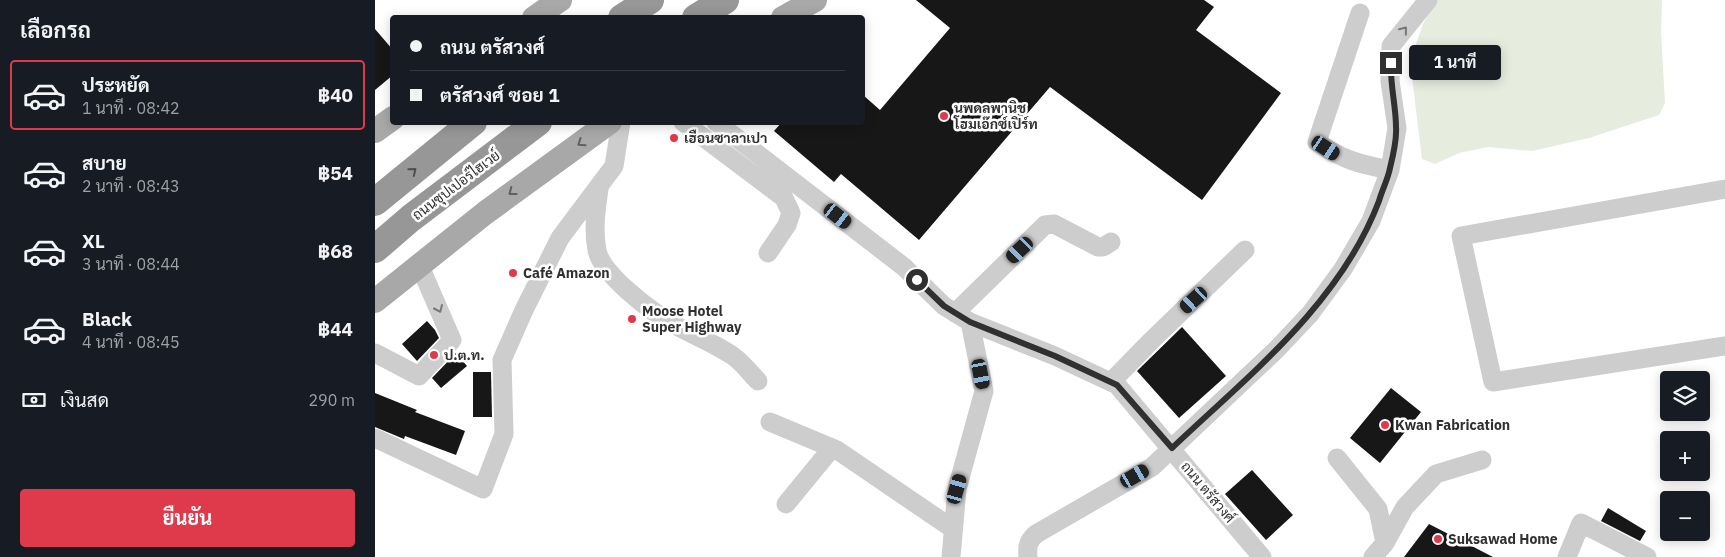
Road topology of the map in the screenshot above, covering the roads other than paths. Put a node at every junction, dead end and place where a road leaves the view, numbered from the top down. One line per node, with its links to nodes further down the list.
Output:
1 (650, 0): 6 (highway)
2 (725, 0): 7 (highway)
3 (815, 0): 8 (main road)
4 (1428, 0): 17 (street, one-way to 4)
5 (1360, 13): 17 (street)
6 (627, 15)
7 (701, 15)
8 (788, 15)
9 (390, 120): 16 (main road)
10 (469, 125): 20 (highway, one-way to 10)
11 (534, 125): 22 (highway, ถนนซุปเปอร์ไฮเวย์)
12 (606, 125): 25 (main road, one-way to 25)
13 (621, 125): 18 (street)
14 (687, 125): 24 (street)
15 (720, 125): 27 (street, ถนน ตรัสวงศ์)
16 (375, 131)
17 (1390, 170): 35 (street)
18 (600, 185): 30 (street); 33 (street)
19 (1725, 189): 28 (street)
20 (375, 202)
21 (1111, 242): 27 (street)
22 (375, 249)
23 (1245, 250): 31 (street)
24 (768, 253)
25 (419, 264): 26 (main road); 29 (street, one-way to 29)
26 (375, 301)
27 (963, 317): 31 (street, ถนน ตรัสวงศ์); 39 (street)
28 (1725, 346)
29 (375, 353)
30 (757, 381)
31 (1111, 382): 35 (street, ถนน ตรัสวงศ์)
32 (770, 422): 34 (street)
33 (375, 438)
34 (832, 448): 38 (street); 39 (street)
35 (1172, 448): 42 (street); 43 (street, ถนน ตรัสวงศ์)
36 (1337, 458): 40 (street)
37 (1482, 460): 40 (street)
38 (786, 504)
39 (953, 529): 41 (street)
40 (1379, 550)
41 (951, 557)
42 (1028, 557)
43 (1262, 557)
44 (1567, 557): 45 (street)
45 (1647, 557)

